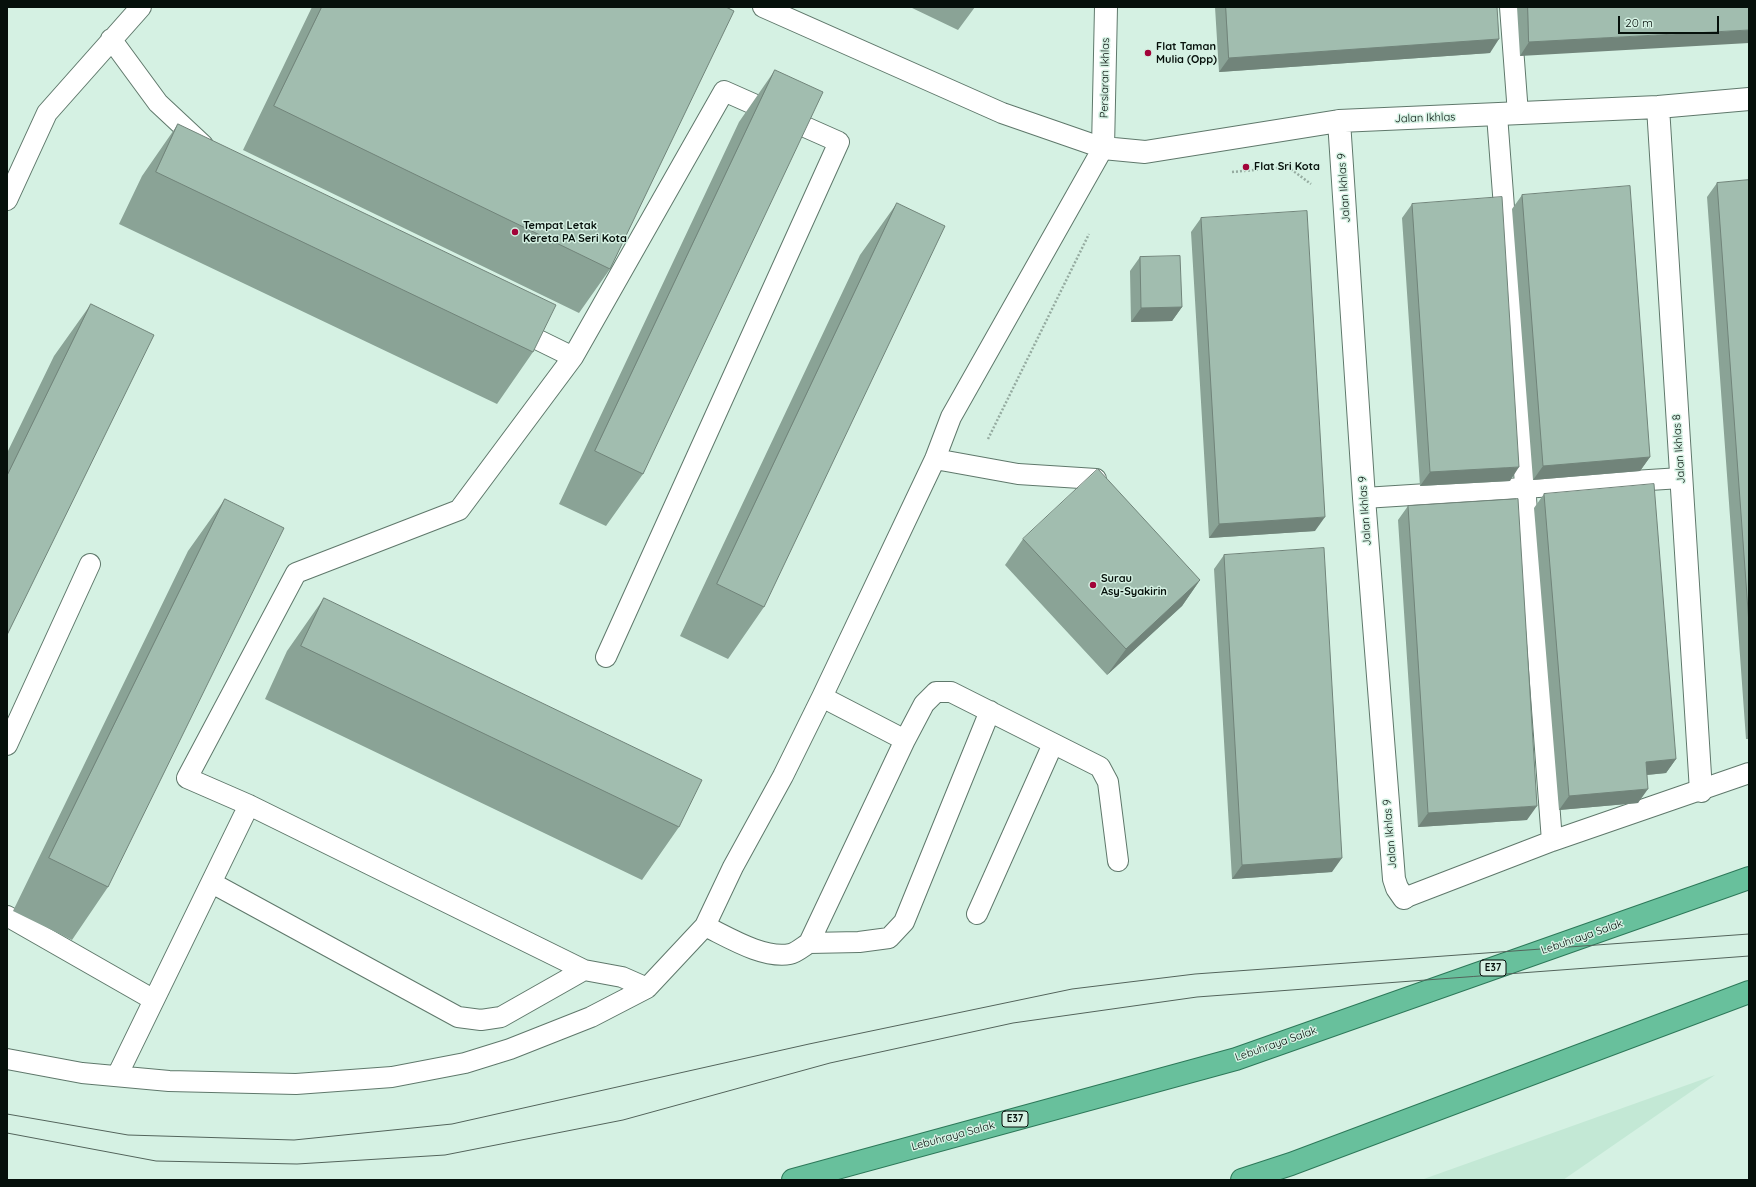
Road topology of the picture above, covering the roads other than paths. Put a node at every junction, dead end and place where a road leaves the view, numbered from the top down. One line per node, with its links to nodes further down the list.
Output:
1 (141, 7): 5 (lane)
2 (763, 7): 11 (lane)
3 (1106, 7): 11 (street, Persiaran Ikhlas)
4 (1510, 7): 8 (lane)
5 (111, 39): 12 (lane); 13 (lane)
6 (1749, 99): 7 (street, Jalan Ikhlas)
7 (1658, 107): 8 (street, Jalan Ikhlas); 17 (street, Jalan Ikhlas 8)
8 (1518, 114): 9 (street, Jalan Ikhlas)
9 (1497, 115): 10 (street, Jalan Ikhlas); 19 (lane)
10 (1339, 121): 11 (street, Jalan Ikhlas); 20 (street, Jalan Ikhlas 9)
11 (1103, 148): 16 (lane)
12 (216, 157)
13 (7, 200)
14 (495, 318): 15 (lane)
15 (573, 358): 22 (lane); 30 (lane)
16 (936, 459): 18 (lane); 23 (lane)
17 (1681, 478): 19 (lane); 29 (street, Jalan Ikhlas 8)
18 (1096, 479)
19 (1525, 488): 20 (lane); 31 (lane)
20 (1364, 498): 35 (street, Jalan Ikhlas 9)
21 (90, 564): 26 (lane)
22 (606, 657)
23 (822, 698): 25 (lane); 38 (lane)
24 (990, 711): 25 (lane); 27 (lane); 39 (lane)
25 (906, 740): 39 (lane)
26 (7, 744)
27 (1053, 744): 32 (lane); 36 (lane)
28 (1749, 773): 29 (lane)
29 (1701, 791): 31 (lane)
30 (248, 805): 34 (lane); 40 (lane)
31 (1552, 841): 35 (lane)
32 (1118, 861)
33 (1749, 878): 46 (highway, Lebuhraya Salak / E37)
34 (212, 883): 40 (lane); 43 (lane)
35 (1404, 898)
36 (977, 914)
37 (7, 916): 43 (lane)
38 (705, 926): 39 (lane); 41 (lane)
39 (809, 943)
40 (584, 970): 41 (lane)
41 (647, 988): 45 (lane)
42 (1749, 992): 47 (highway)
43 (154, 1000): 45 (lane)
44 (7, 1059): 45 (lane)
45 (117, 1076)
46 (793, 1180)
47 (1242, 1180)

